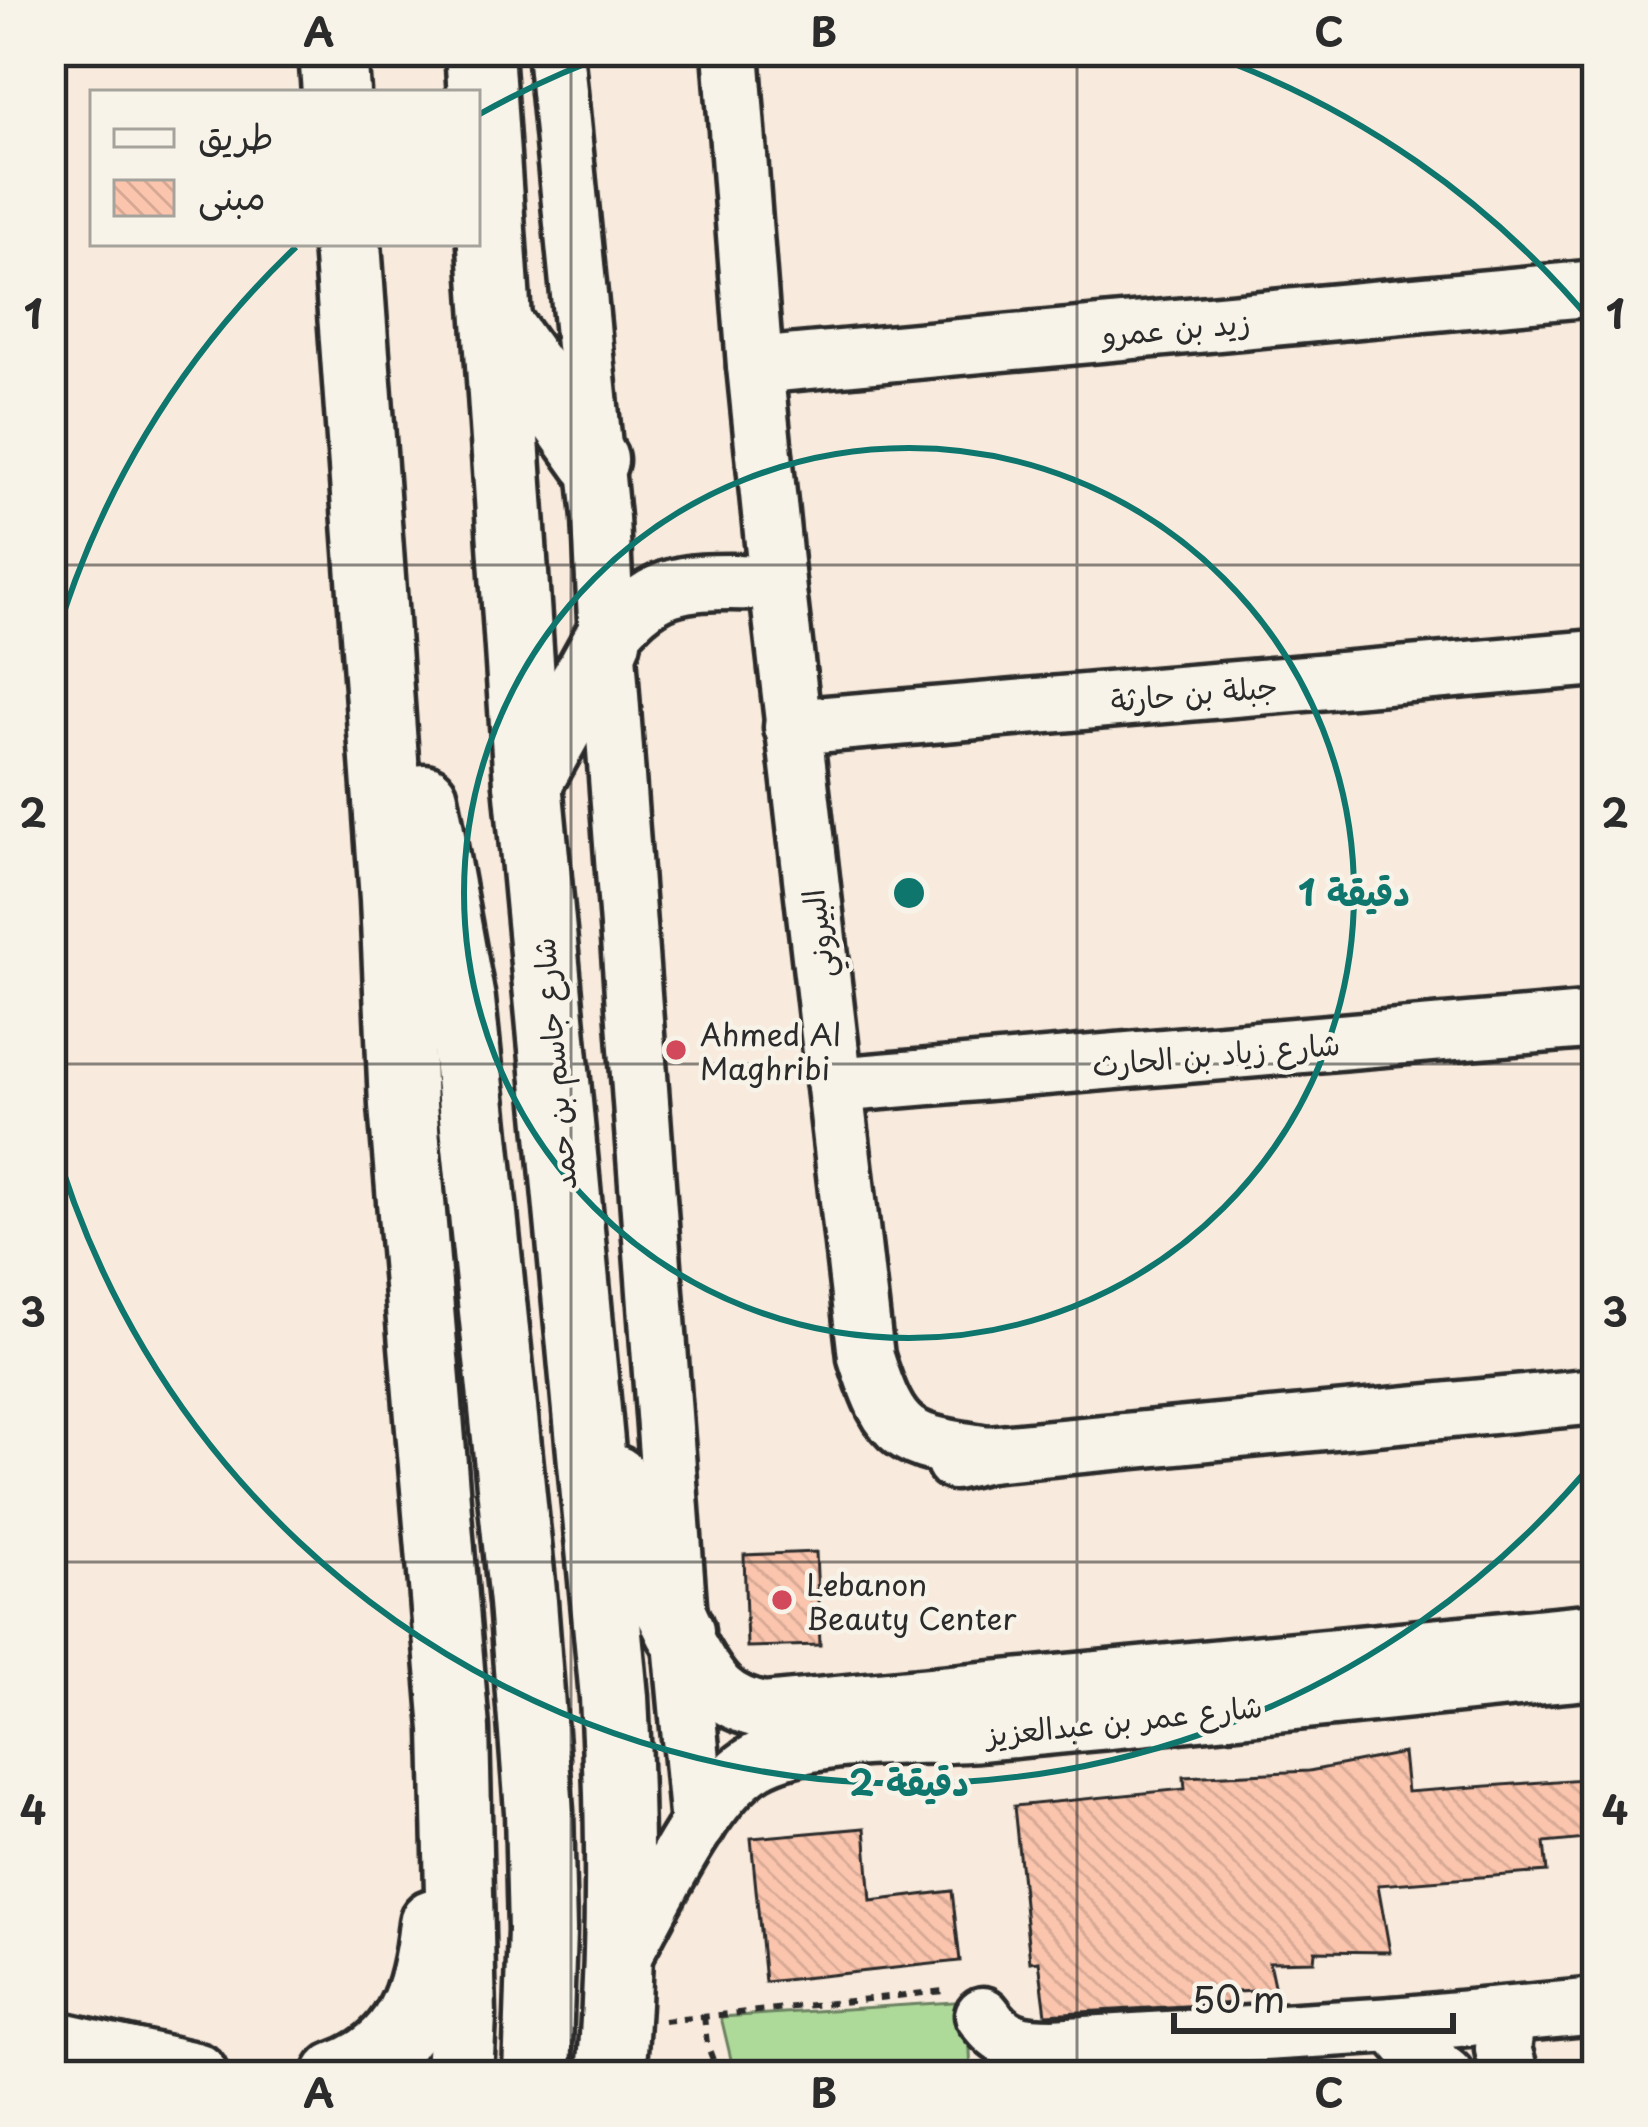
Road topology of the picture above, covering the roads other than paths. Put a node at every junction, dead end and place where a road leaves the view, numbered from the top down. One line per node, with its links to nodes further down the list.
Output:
1 (333, 51): 5 (main road)
2 (479, 51): 8 (main road, شارع جاسم بن حمد)
3 (555, 51): 11 (street)
4 (731, 51): 9 (street, البيروني)
5 (336, 90)
6 (347, 246): 10 (main road)
7 (1597, 288): 9 (street, زيد بن عمرو)
8 (499, 326): 11 (main road); 17 (main road, شارع جاسم بن حمد)
9 (755, 366): 12 (street, البيروني)
10 (359, 416): 25 (main road); 38 (main road)
11 (598, 489): 13 (street); 14 (street)
12 (777, 582): 13 (street); 16 (street, البيروني)
13 (685, 584): 14 (street)
14 (607, 641): 17 (main road); 22 (street)
15 (1597, 658): 16 (street, جبلة بن حارثة)
16 (792, 727): 19 (street, البيروني)
17 (528, 783): 20 (main road, شارع جاسم بن حمد)
18 (1597, 1020): 19 (street, شارع زياد بن الحارث)
19 (835, 1085): 21 (street, البيروني)
20 (579, 1354): 22 (main road); 31 (main road, شارع جاسم بن حمد)
21 (1597, 1396)
22 (680, 1631): 23 (street, شارع عمر بن عبدالعزيز); 26 (street)
23 (1597, 1631)
24 (1597, 1672): 26 (street, شارع عمر بن عبدالعزيز)
25 (454, 1729): 36 (main road); 37 (main road)
26 (698, 1825): 31 (street, شارع عمر بن عبدالعزيز)
27 (1597, 2006): 29 (street)
28 (983, 2015): 30 (street)
29 (1508, 2015): 30 (street); 40 (street)
30 (1394, 2025): 39 (street)
31 (629, 2035)
32 (51, 2044): 35 (main road)
33 (51, 2064): 34 (main road)
34 (76, 2076)
35 (194, 2076)
36 (337, 2076)
37 (459, 2076)
38 (537, 2076)
39 (1446, 2076)
40 (1511, 2076)

